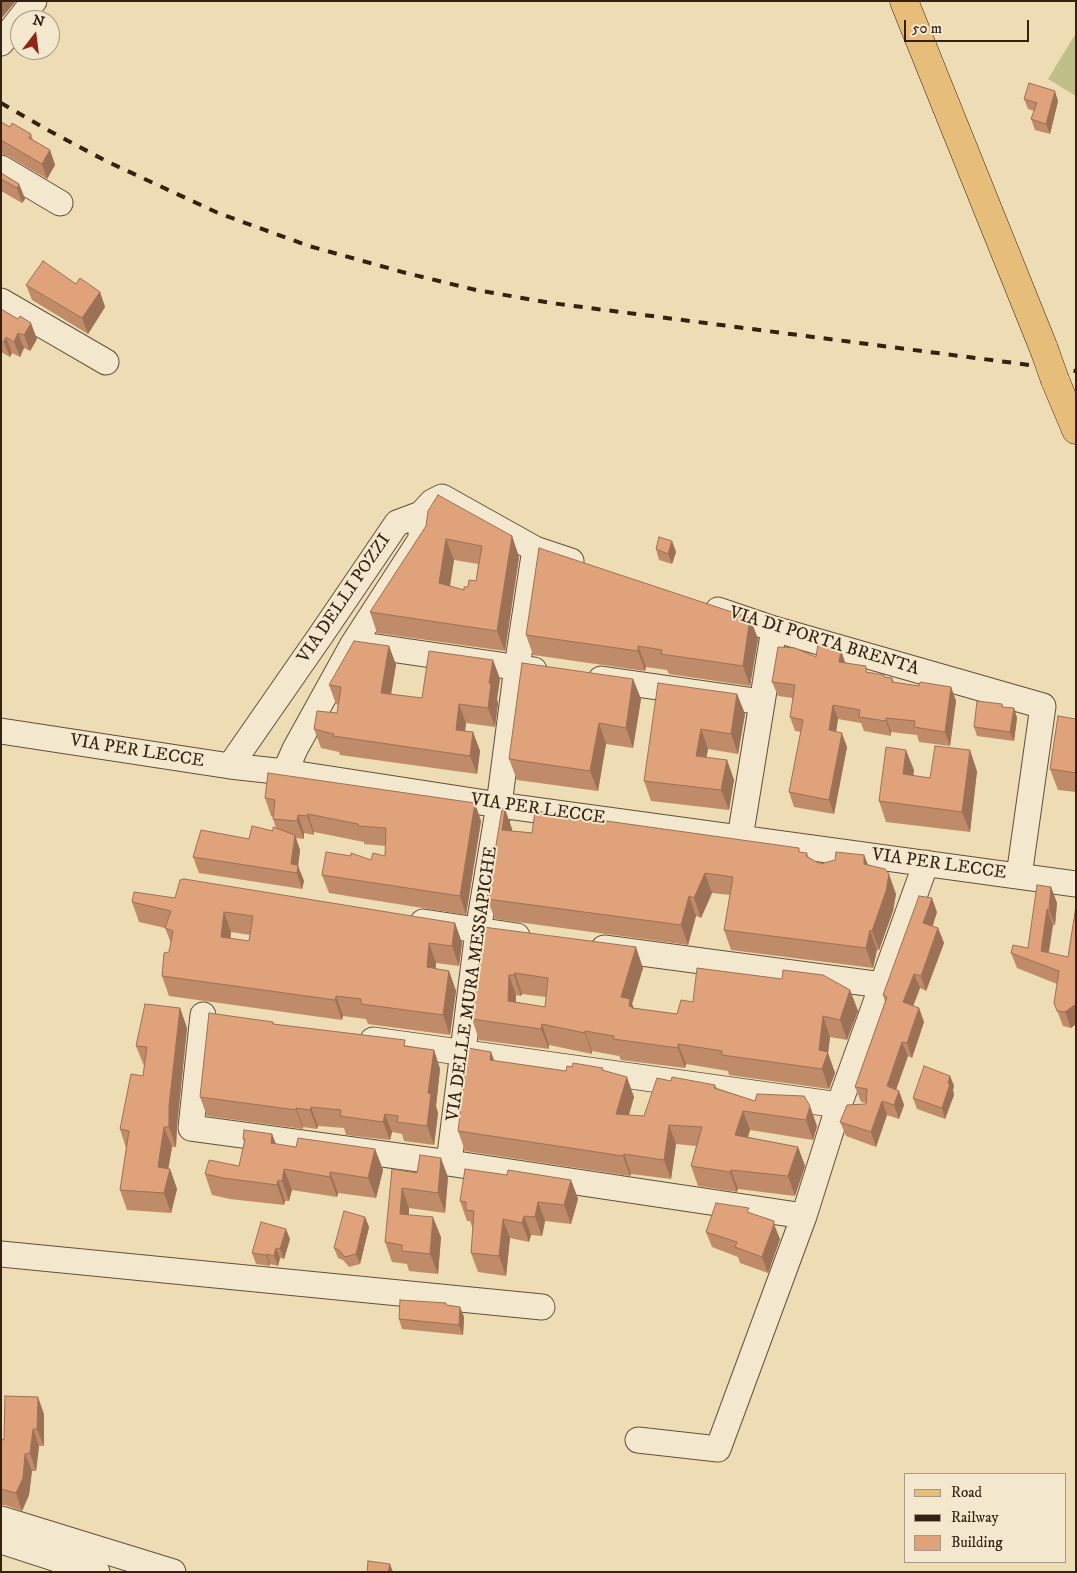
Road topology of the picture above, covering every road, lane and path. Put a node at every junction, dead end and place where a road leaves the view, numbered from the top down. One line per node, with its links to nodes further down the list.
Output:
1 (34, 1): 3 (street)
2 (904, 1): 8 (main road, bridge)
3 (1, 43)
4 (1, 168): 5 (street)
5 (60, 203)
6 (1, 300): 7 (street)
7 (106, 362)
8 (1076, 430)
9 (421, 514): 10 (street); 14 (street, VIA DELLI POZZI); 15 (street, VIA DELLI POZZI)
10 (534, 549): 11 (street); 16 (street, VIA DELLE MURA MESSAPICHE)
11 (590, 567)
12 (700, 604): 13 (street, VIA DI PORTA BRENTA)
13 (774, 629): 17 (street); 24 (street, VIA DI PORTA BRENTA)
14 (324, 632): 15 (street); 19 (street, VIA DELLI POZZI)
15 (354, 644): 16 (street); 20 (street, VIA DELLI POZZI)
16 (517, 667): 17 (street); 21 (street, VIA DELLE MURA MESSAPICHE)
17 (762, 702): 22 (street)
18 (1, 731): 19 (street, VIA PER LECCE)
19 (230, 766): 20 (street, VIA PER LECCE)
20 (285, 772): 21 (street, VIA PER LECCE)
21 (499, 805): 22 (street, VIA PER LECCE); 27 (street, VIA DELLE MURA MESSAPICHE)
22 (740, 838): 23 (street, VIA PER LECCE)
23 (926, 863): 24 (street, VIA PER LECCE); 30 (street)
24 (1019, 876): 25 (street, VIA PER LECCE)
25 (1076, 884)
26 (401, 919): 27 (street)
27 (478, 931): 28 (street); 33 (street, VIA DELLE MURA MESSAPICHE)
28 (538, 939)
29 (577, 944): 30 (street)
30 (882, 985): 34 (street)
31 (177, 1011): 35 (street)
32 (348, 1036): 33 (street)
33 (463, 1053): 34 (street); 35 (street, VIA DELLE MURA MESSAPICHE)
34 (839, 1105): 36 (street)
35 (449, 1163): 36 (street)
36 (804, 1216): 39 (street)
37 (1, 1254): 38 (street)
38 (542, 1307)
39 (638, 1440)
40 (1, 1519): 43 (street)
41 (1, 1541): 42 (street)
42 (96, 1572)
43 (173, 1572)

